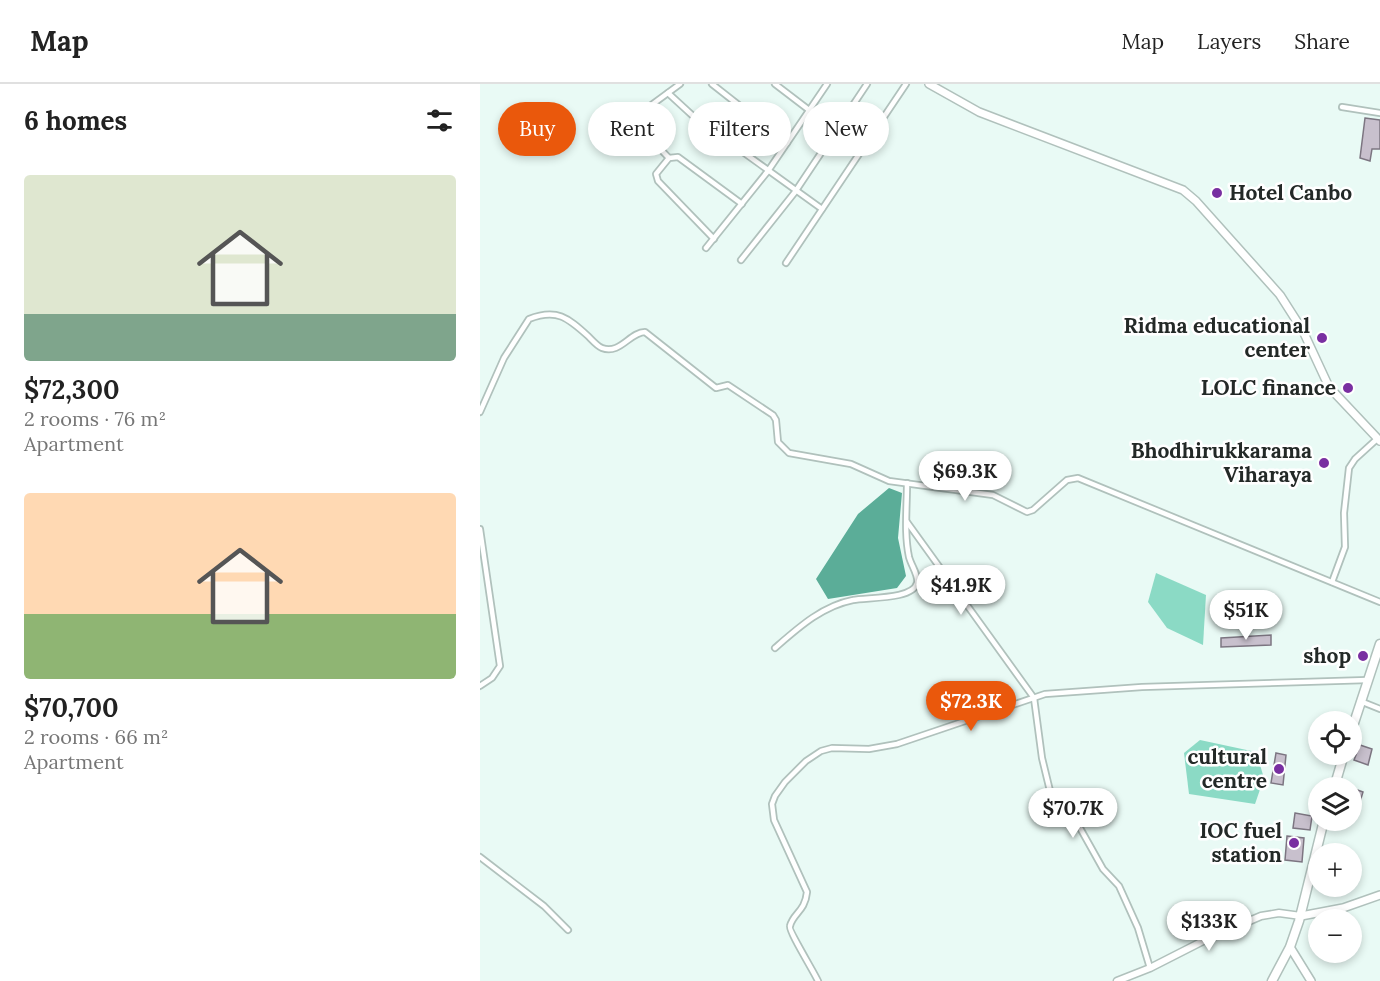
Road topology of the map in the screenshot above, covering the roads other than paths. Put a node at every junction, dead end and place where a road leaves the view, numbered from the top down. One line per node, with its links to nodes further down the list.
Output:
1 (680, 84): 9 (street)
2 (712, 84): 10 (street)
3 (775, 84): 12 (street)
4 (827, 84): 11 (street)
5 (867, 84): 20 (street)
6 (906, 84): 22 (street)
7 (929, 84): 8 (main road)
8 (939, 86): 28 (main road)
9 (668, 93): 18 (street); 19 (street)
10 (735, 102)
11 (815, 102)
12 (803, 105)
13 (1342, 107): 14 (street)
14 (1380, 114)
15 (803, 119): 16 (street)
16 (791, 137)
17 (778, 156): 19 (street)
18 (669, 158): 21 (street); 23 (street)
19 (768, 171): 20 (street); 21 (street)
20 (795, 192): 22 (street); 25 (street)
21 (742, 204): 23 (street)
22 (822, 209): 26 (street)
23 (714, 239): 24 (street)
24 (706, 248)
25 (741, 260)
26 (786, 264)
27 (480, 412): 29 (street)
28 (1379, 440): 32 (street)
29 (907, 483): 30 (street); 32 (street)
30 (907, 522): 35 (street); 38 (street)
31 (480, 529): 37 (street)
32 (1332, 582): 33 (street)
33 (1380, 602)
34 (1380, 644): 36 (highway)
35 (775, 648)
36 (1368, 680): 38 (street); 39 (highway)
37 (480, 686)
38 (1033, 697): 48 (street); 49 (street)
39 (1360, 701): 40 (street); 41 (highway)
40 (1380, 709)
41 (1357, 711)
42 (1321, 831): 45 (highway)
43 (480, 857): 46 (street)
44 (1380, 895): 45 (main road)
45 (1301, 916): 47 (highway); 48 (street)
46 (568, 930)
47 (1290, 947): 51 (highway); 52 (main road)
48 (1150, 968): 50 (street)
49 (818, 981)
50 (1117, 981)
51 (1272, 981)
52 (1311, 981)

